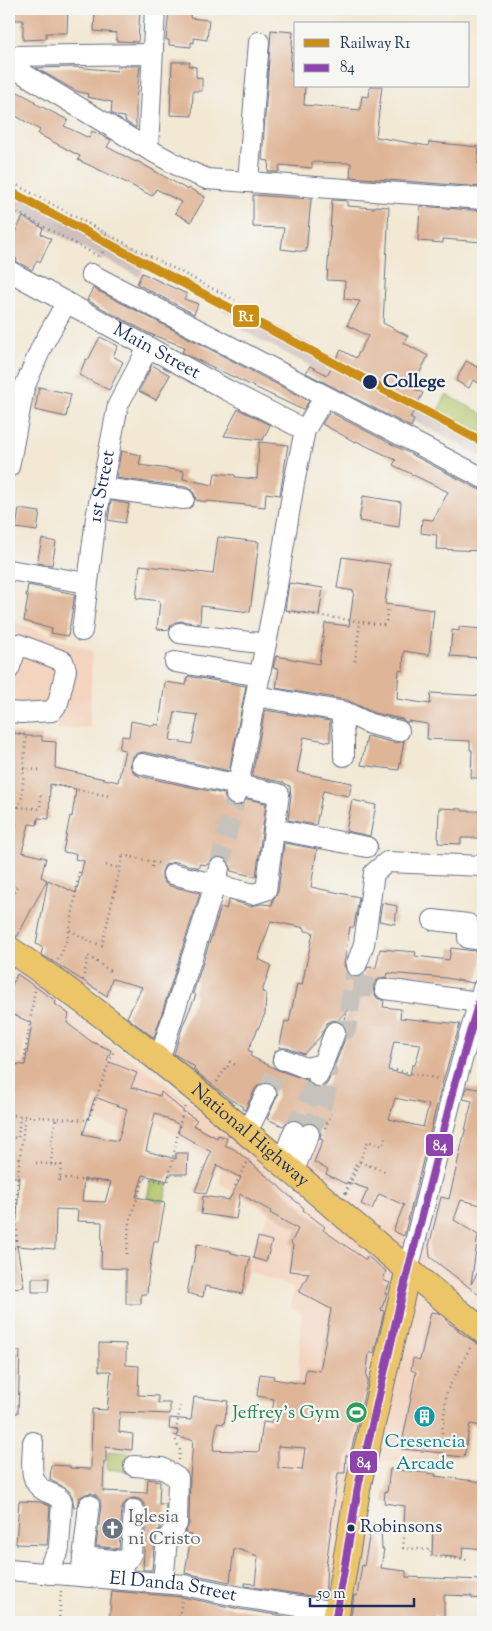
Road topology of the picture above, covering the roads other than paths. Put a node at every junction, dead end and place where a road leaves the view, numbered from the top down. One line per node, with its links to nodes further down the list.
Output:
1 (155, 9): 3 (street)
2 (259, 42): 7 (street)
3 (152, 54): 4 (street); 6 (street)
4 (9, 56)
5 (9, 65): 6 (street)
6 (148, 149): 7 (street)
7 (248, 182): 8 (street)
8 (483, 199)
9 (9, 271): 11 (street, Main Street)
10 (91, 274): 13 (street)
11 (66, 302): 12 (street, Main Street); 15 (street)
12 (148, 348): 14 (street, Main Street); 17 (street, 1st Street)
13 (325, 396): 14 (street); 16 (street)
14 (305, 430): 23 (street)
15 (9, 467)
16 (483, 478)
17 (102, 488): 18 (street); 20 (street, 1st Street)
18 (184, 499)
19 (9, 570): 20 (street)
20 (87, 583): 21 (street, 1st Street)
21 (82, 631)
22 (180, 633): 23 (street)
23 (266, 644): 26 (street)
24 (174, 662): 26 (street)
25 (9, 669): 28 (street)
26 (260, 676): 27 (street)
27 (256, 696): 29 (street); 33 (street)
28 (9, 712)
29 (341, 712): 30 (street); 31 (street)
30 (399, 731)
31 (344, 756)
32 (142, 764): 33 (street)
33 (237, 790): 34 (street)
34 (274, 829): 35 (street); 38 (street)
35 (367, 847)
36 (483, 866): 42 (street)
37 (173, 874): 38 (street)
38 (217, 876): 47 (street)
39 (433, 920): 40 (street)
40 (483, 940)
41 (9, 949): 47 (main road, National Highway)
42 (356, 966)
43 (386, 989): 44 (street)
44 (481, 995): 52 (street)
45 (335, 1032): 46 (street)
46 (282, 1060)
47 (160, 1062): 50 (main road, National Highway)
48 (266, 1094): 50 (street)
49 (302, 1133): 51 (street)
50 (252, 1137): 51 (main road, National Highway)
51 (288, 1167): 52 (main road, National Highway)
52 (408, 1270): 53 (main road, National Highway); 62 (main road)
53 (482, 1330)
54 (34, 1442): 60 (street)
55 (134, 1466): 61 (street)
56 (89, 1505): 59 (street)
57 (134, 1510): 59 (street)
58 (9, 1570): 60 (street, El Danda Street)
59 (122, 1570): 60 (street, El Danda Street); 61 (street, El Danda Street)
60 (56, 1574)
61 (164, 1583): 62 (street, El Danda Street)
62 (336, 1617)

